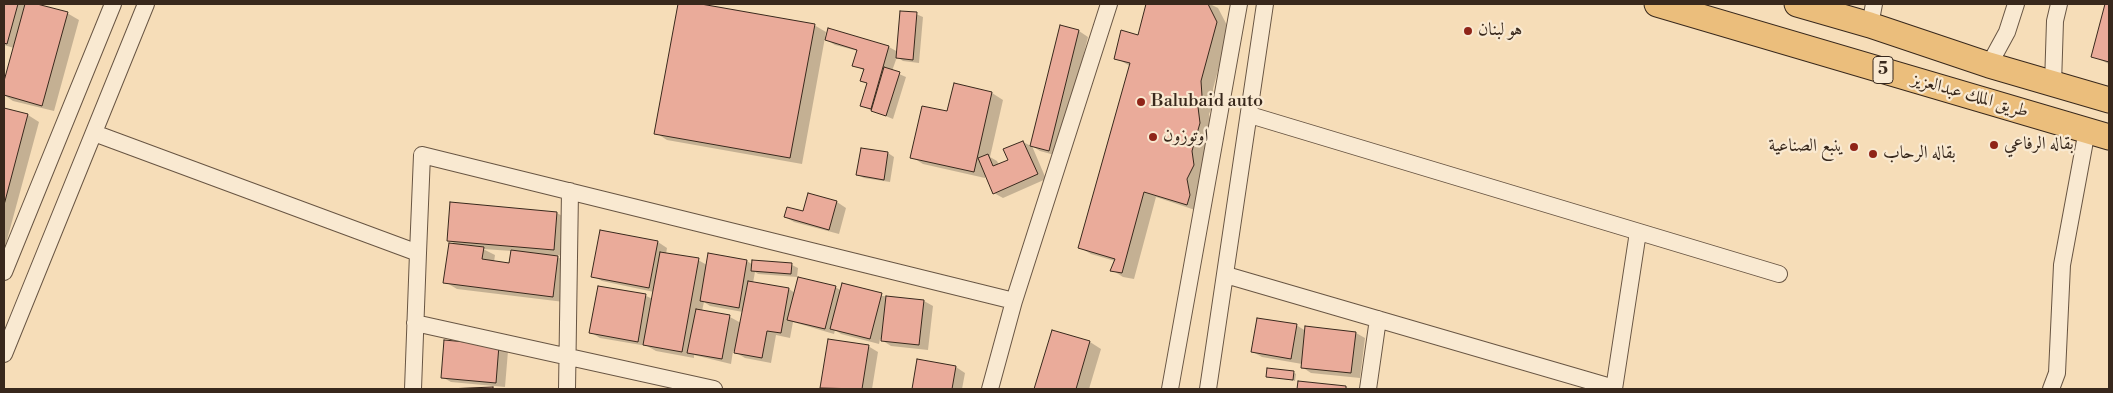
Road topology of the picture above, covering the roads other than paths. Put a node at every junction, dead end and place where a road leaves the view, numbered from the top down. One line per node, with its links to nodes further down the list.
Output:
1 (113, 4): 20 (street)
2 (146, 4): 15 (street)
3 (1109, 4): 23 (street)
4 (1239, 4): 33 (street)
5 (1265, 4): 14 (street)
6 (1658, 4): 16 (highway, طريق الملك عبدالعزيز / 5)
7 (1797, 4): 10 (highway, طريق الملك عبدالعزيز / 5)
8 (2016, 4): 11 (street)
9 (2059, 4): 12 (street)
10 (1872, 14): 11 (highway, طريق الملك عبدالعزيز / 5)
11 (1989, 65): 12 (highway, طريق الملك عبدالعزيز / 5)
12 (2053, 84): 13 (highway, طريق الملك عبدالعزيز / 5)
13 (2109, 100)
14 (1250, 115): 18 (street); 22 (street)
15 (94, 133): 19 (street); 26 (street)
16 (2098, 134): 36 (street)
17 (570, 191): 19 (street); 23 (street); 27 (street)
18 (1638, 232): 21 (street); 28 (street)
19 (418, 253): 25 (street)
20 (4, 272)
21 (1779, 274)
22 (1226, 275): 24 (street); 34 (street)
23 (1014, 301): 32 (street)
24 (1378, 319): 28 (street); 35 (street)
25 (416, 323): 27 (street); 29 (street)
26 (4, 354)
27 (567, 357): 30 (street); 31 (street)
28 (1614, 388)
29 (413, 389)
30 (566, 389)
31 (714, 389)
32 (990, 389)
33 (1170, 389)
34 (1208, 389)
35 (1368, 389)
36 (2051, 389)

